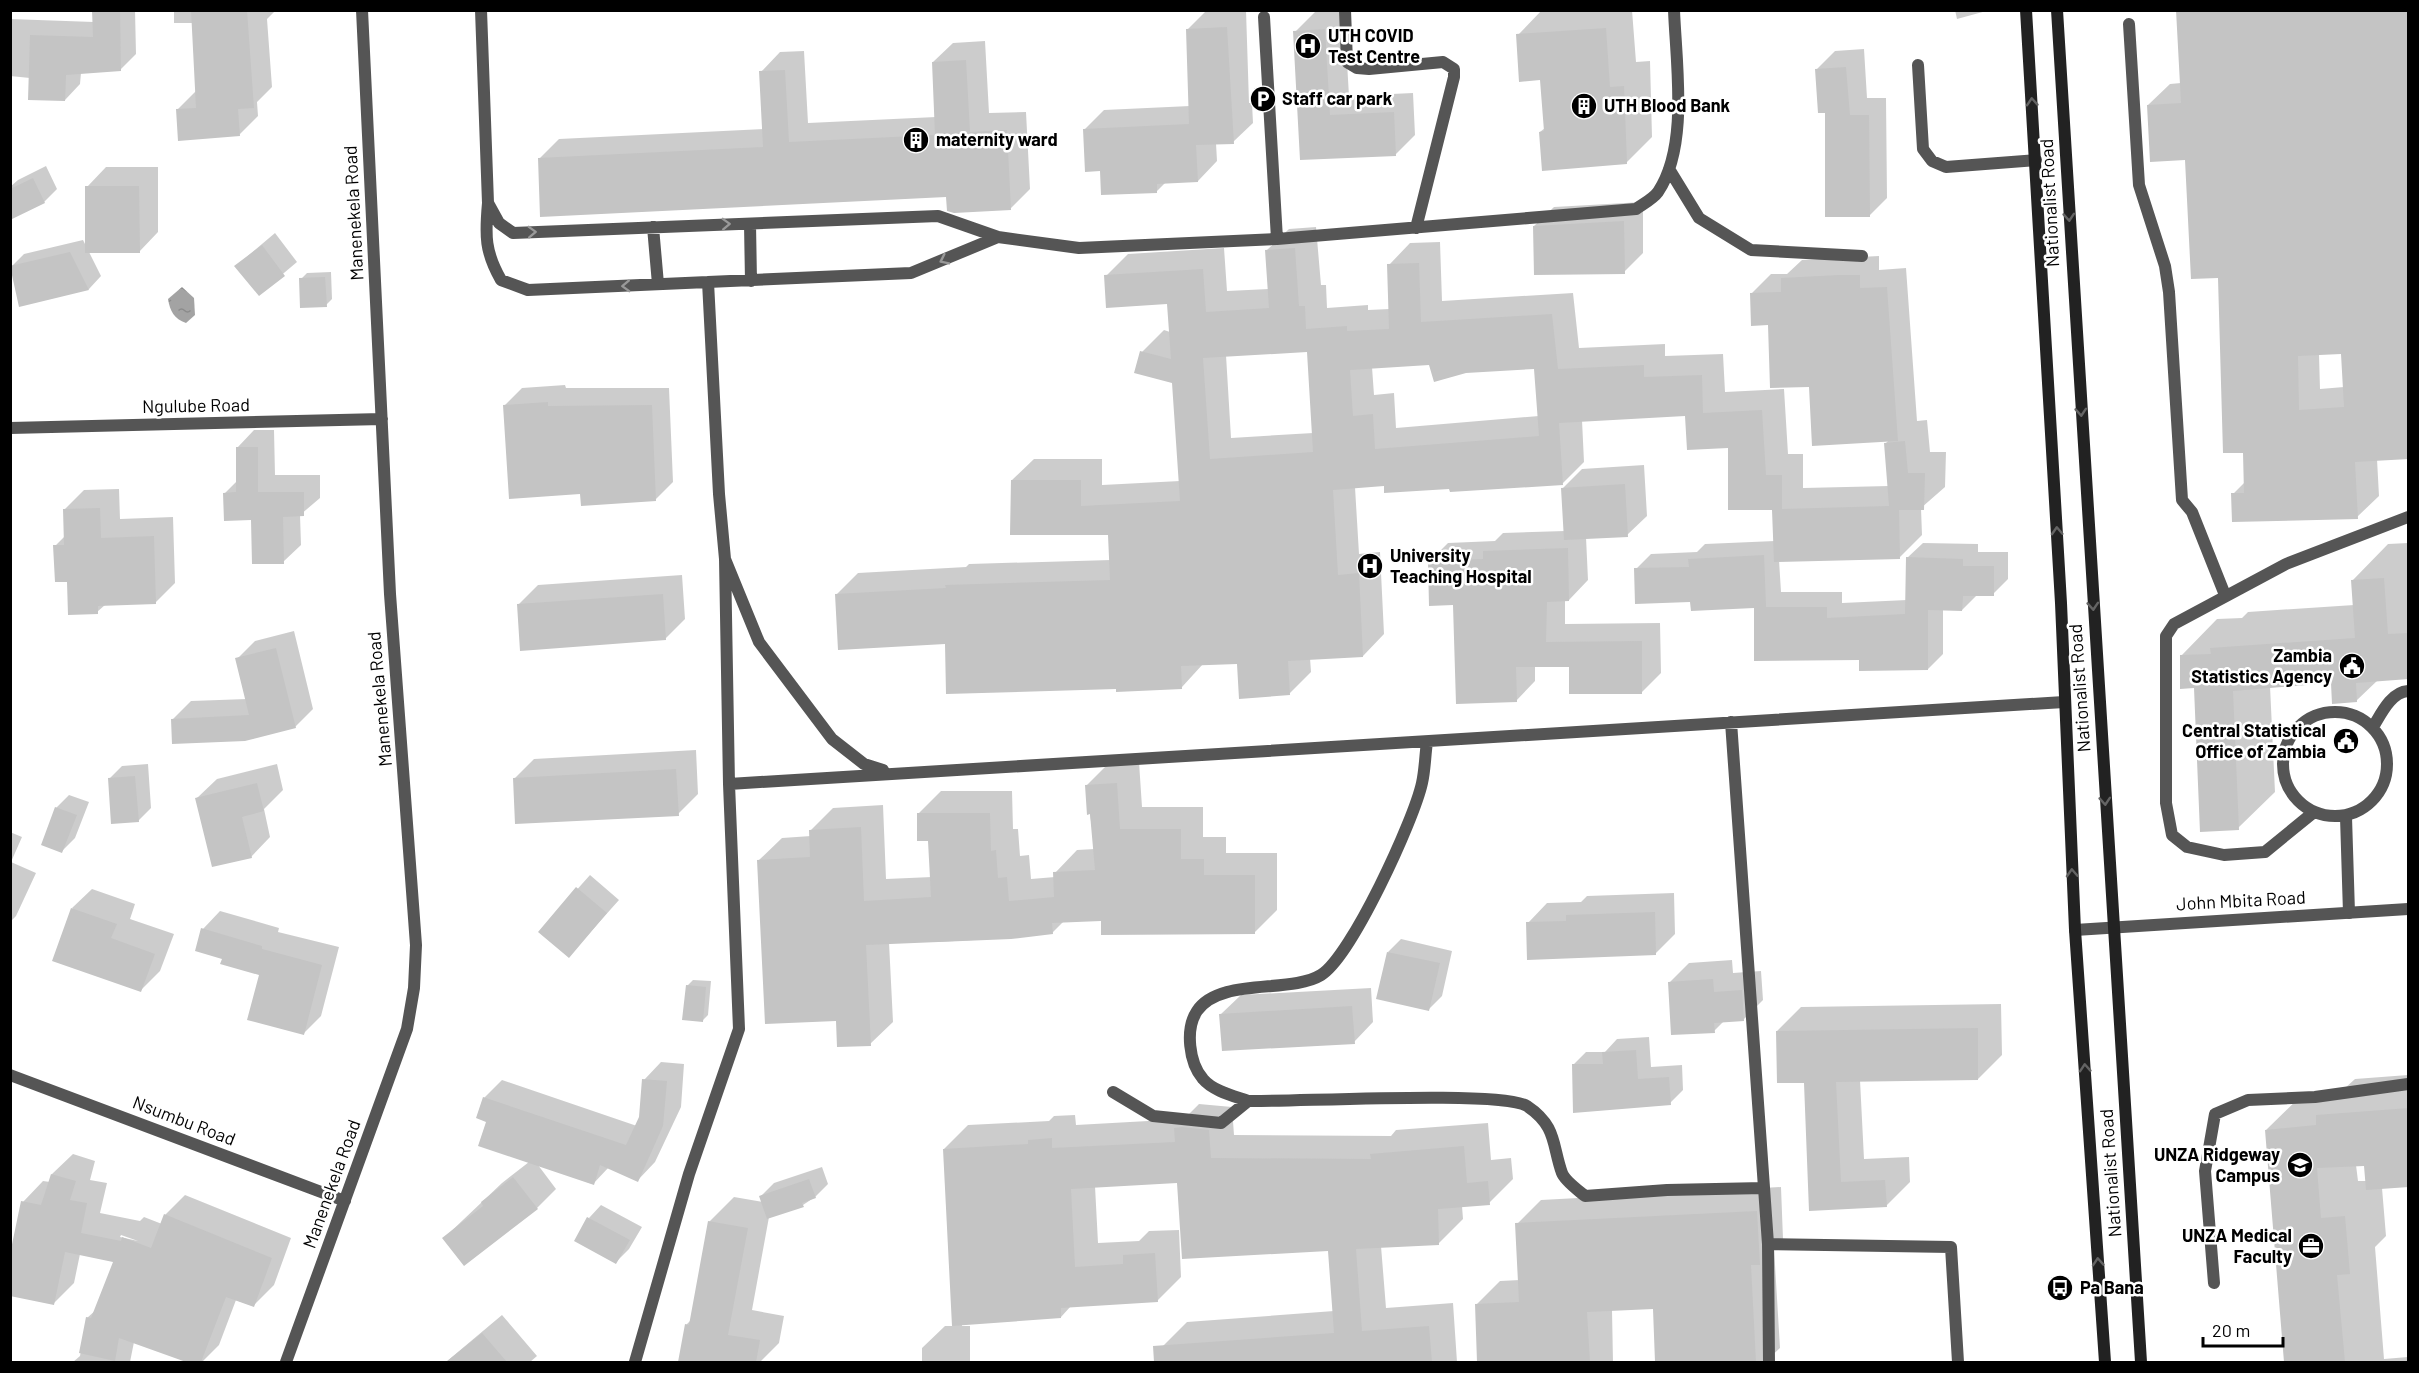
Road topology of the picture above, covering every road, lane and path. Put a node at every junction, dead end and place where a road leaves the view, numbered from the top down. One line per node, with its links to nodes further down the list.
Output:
1 (362, 10): 22 (street, Manenekela Road)
2 (481, 10): 12 (street)
3 (1345, 10): 15 (street)
4 (1674, 10): 11 (street)
5 (2026, 10): 10 (main road, Nationalist Road, one-way to 5)
6 (2057, 10): 38 (main road, Nationalist Road, one-way to 38)
7 (1264, 17): 17 (street)
8 (2129, 24): 26 (street)
9 (1918, 65): 10 (street)
10 (2036, 160): 28 (main road, Nationalist Road, one-way to 10)
11 (1670, 169): 15 (street); 18 (street)
12 (488, 203): 14 (street, one-way to 14); 21 (street, one-way to 12)
13 (750, 224): 14 (street, one-way to 13); 16 (street); 19 (street)
14 (653, 227): 21 (street)
15 (1416, 228): 17 (street)
16 (998, 237): 17 (street); 19 (street, one-way to 19)
17 (1277, 239)
18 (1862, 256)
19 (751, 281): 20 (street)
20 (708, 282): 21 (street); 25 (street)
21 (658, 284)
22 (382, 419): 23 (street, Ngulube Road); 45 (street, Manenekela Road)
23 (10, 428)
24 (2409, 517): 26 (street)
25 (725, 559): 32 (street); 33 (street)
26 (2225, 595): 34 (street)
27 (2409, 691): 30 (street)
28 (2064, 702): 29 (street); 39 (main road, Nationalist Road, one-way to 28)
29 (1731, 722): 31 (street); 44 (street)
30 (2373, 727): 34 (street); 35 (street)
31 (1427, 742): 32 (street); 43 (street)
32 (893, 773): 33 (street)
33 (729, 784): 49 (street)
34 (2314, 812): 35 (street)
35 (2346, 817): 37 (street)
36 (2409, 909): 37 (street, John Mbita Road)
37 (2349, 913): 38 (street, John Mbita Road)
38 (2113, 926): 39 (street, John Mbita Road); 53 (main road, Nationalist Road)
39 (2075, 930): 52 (main road, Nationalist Road, one-way to 39)
40 (10, 1075): 45 (street, Nsumbu Road)
41 (2409, 1084): 47 (street)
42 (1113, 1092): 43 (street)
43 (1248, 1101): 44 (street)
44 (1764, 1188): 46 (street)
45 (345, 1201): 48 (street, Manenekela Road)
46 (1768, 1244): 50 (street); 51 (street)
47 (2214, 1283)
48 (286, 1362)
49 (635, 1362)
50 (1769, 1362)
51 (1958, 1362)
52 (2105, 1362)
53 (2141, 1362)

